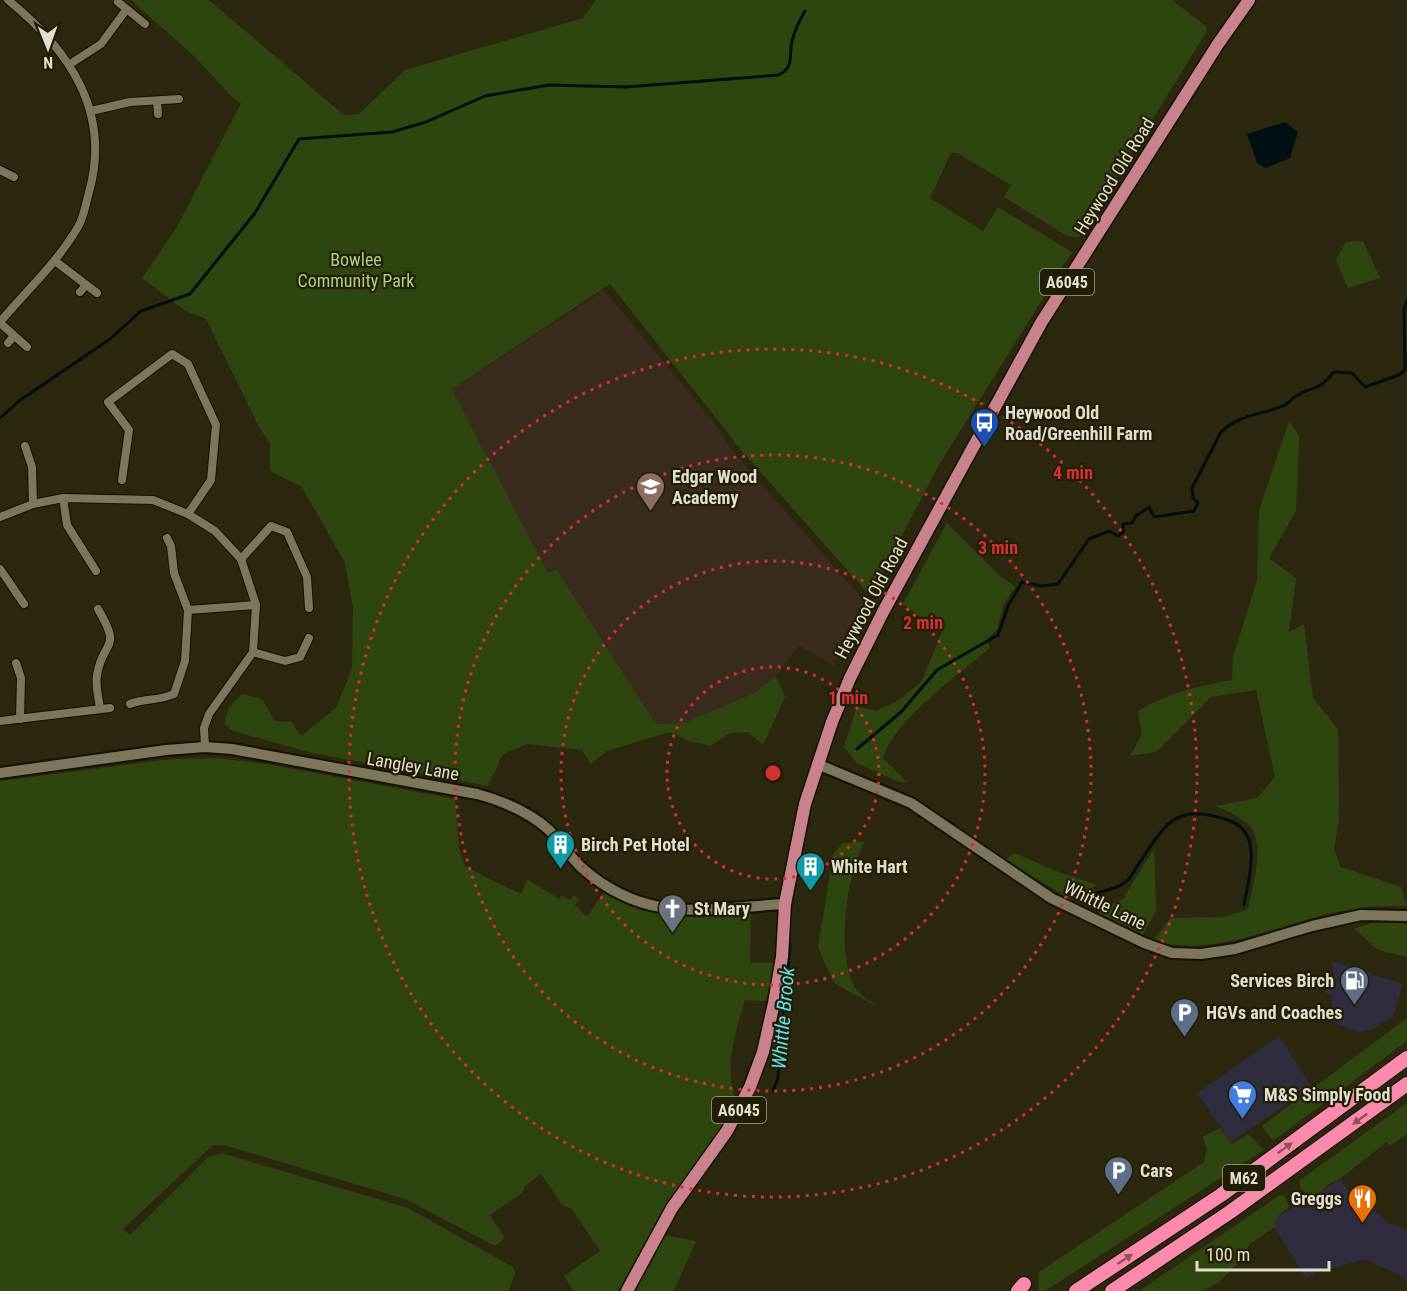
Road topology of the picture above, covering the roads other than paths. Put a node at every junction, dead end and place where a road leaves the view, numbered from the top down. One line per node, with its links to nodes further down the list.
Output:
1 (8, 0): 5 (street)
2 (26, 0): 5 (street)
3 (1249, 0): 47 (main road, Heywood Old Road / A6045)
4 (118, 2): 6 (street)
5 (19, 9): 8 (street)
6 (126, 10): 7 (street); 8 (street)
7 (145, 24)
8 (70, 64): 11 (street)
9 (180, 99): 10 (street)
10 (157, 101): 11 (street); 12 (street)
11 (90, 111): 15 (street)
12 (158, 114)
13 (0, 170): 14 (street)
14 (14, 177)
15 (55, 261): 16 (street); 19 (street)
16 (86, 285): 17 (street); 18 (street)
17 (80, 292)
18 (97, 294)
19 (0, 322): 20 (street)
20 (14, 336): 21 (street); 22 (street)
21 (8, 343)
22 (27, 347)
23 (25, 446): 26 (street)
24 (122, 480): 27 (street)
25 (63, 498): 26 (street); 27 (street); 32 (street)
26 (33, 504): 28 (street)
27 (188, 514): 30 (street)
28 (0, 517)
29 (167, 538): 37 (street)
30 (241, 560): 34 (street); 35 (street)
31 (0, 569): 33 (street)
32 (96, 571)
33 (24, 604)
34 (256, 605): 37 (street); 39 (street)
35 (309, 608)
36 (98, 609): 43 (street)
37 (188, 610): 41 (street)
38 (309, 638): 39 (street)
39 (253, 652): 46 (street)
40 (16, 663): 44 (street)
41 (130, 704)
42 (111, 708): 43 (street)
43 (100, 709): 44 (street)
44 (20, 719): 45 (street)
45 (0, 721)
46 (205, 747): 48 (street, Langley Lane); 49 (street, Langley Lane)
47 (817, 765): 49 (main road, Heywood Old Road / A6045); 50 (street, Whittle Lane)
48 (0, 773)
49 (786, 904): 53 (main road, Heywood Old Road / A6045)
50 (1407, 916)
51 (1407, 1058): 54 (highway, M62, one-way to 51)
52 (1407, 1084): 55 (highway, M62, one-way to 55)
53 (627, 1291)
54 (1076, 1291)
55 (1112, 1291)

